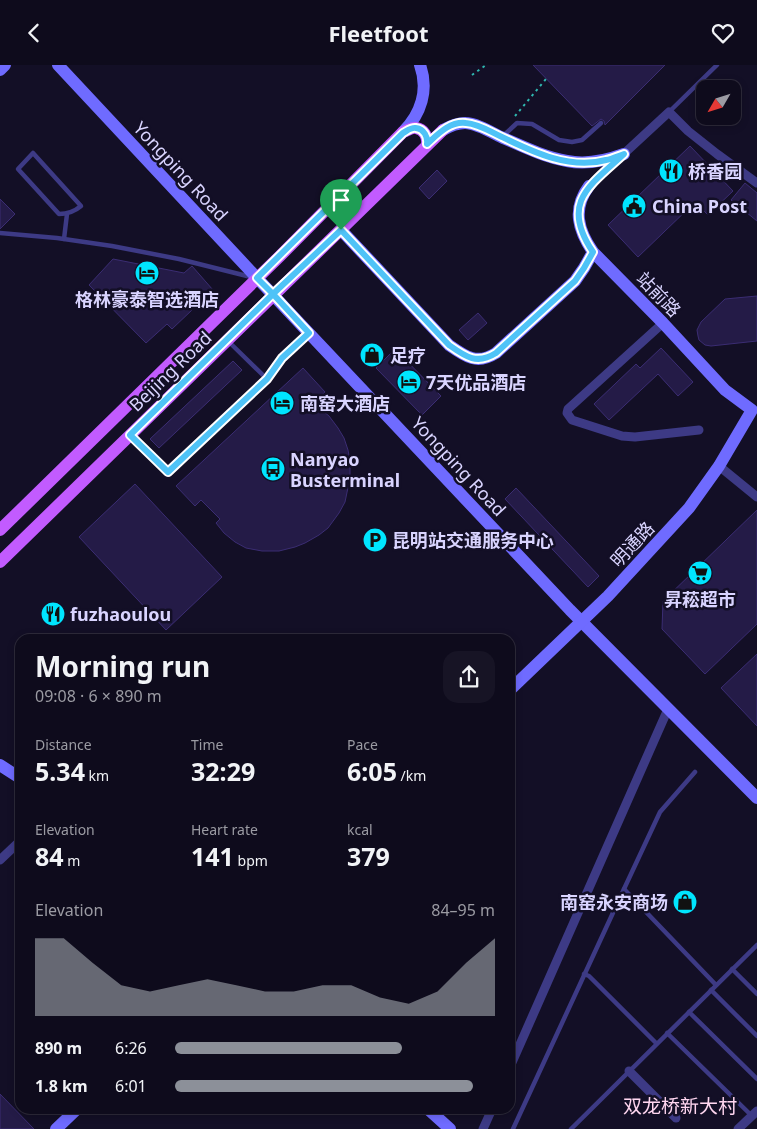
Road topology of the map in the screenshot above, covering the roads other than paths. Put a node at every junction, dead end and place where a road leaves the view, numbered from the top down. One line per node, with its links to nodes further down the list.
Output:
1 (5, 65): 5 (street)
2 (58, 65): 20 (street, Yongping Road)
3 (420, 65): 9 (street)
4 (717, 65): 6 (lane)
5 (0, 70)
6 (669, 111): 12 (street); 13 (street)
7 (601, 123): 10 (lane)
8 (443, 130): 10 (street, Beijing Road); 11 (main road, Beijing Road)
9 (403, 133): 11 (main road); 20 (main road, Beijing Road)
10 (502, 137): 12 (street, Beijing Road)
11 (427, 144): 16 (main road, Beijing Road)
12 (624, 154): 14 (street)
13 (757, 183)
14 (590, 187): 19 (street, 站前路)
15 (67, 214): 15 (lane); 18 (lane)
16 (341, 230): 19 (street); 21 (main road, Beijing Road)
17 (0, 233): 18 (lane)
18 (64, 239): 20 (lane)
19 (593, 252): 22 (street, 站前路)
20 (257, 278): 21 (street, Yongping Road); 31 (main road, Beijing Road)
21 (273, 294): 23 (street, Yongping Road); 24 (main road, Beijing Road)
22 (663, 323): 26 (street, 站前路); 27 (street)
23 (309, 333): 25 (lane); 33 (street, Yongping Road)
24 (227, 340): 25 (lane); 28 (main road, Beijing Road)
25 (267, 379): 28 (lane)
26 (755, 407): 29 (street, 明通路)
27 (699, 430)
28 (130, 435): 32 (main road, Beijing Road)
29 (719, 466): 30 (street); 33 (street, 明通路)
30 (757, 497)
31 (0, 529)
32 (0, 562)
33 (582, 621): 34 (street, 明通路); 35 (street, Yongping Road)
34 (515, 685)
35 (668, 709): 39 (street, Yongping Road); 53 (street)
36 (0, 765): 38 (street)
37 (695, 772): 42 (lane)
38 (15, 775)
39 (757, 798)
40 (15, 846): 41 (street)
41 (0, 860)
42 (624, 889): 45 (lane); 46 (lane)
43 (756, 949): 44 (lane)
44 (732, 969): 46 (lane); 48 (lane)
45 (584, 974): 52 (lane); 64 (lane)
46 (716, 985): 47 (lane)
47 (710, 990): 49 (lane); 51 (lane)
48 (757, 994)
49 (689, 1012): 50 (lane); 55 (lane)
50 (667, 1033): 52 (lane); 56 (lane)
51 (757, 1036)
52 (656, 1043): 54 (lane)
53 (515, 1056)
54 (629, 1071): 60 (street); 65 (lane)
55 (757, 1079)
56 (754, 1113): 66 (street)
57 (72, 1114): 61 (street)
58 (434, 1114): 62 (street)
59 (490, 1114): 63 (street)
60 (676, 1118)
61 (56, 1129)
62 (450, 1129)
63 (483, 1129)
64 (513, 1129)
65 (571, 1129)
66 (738, 1129)

